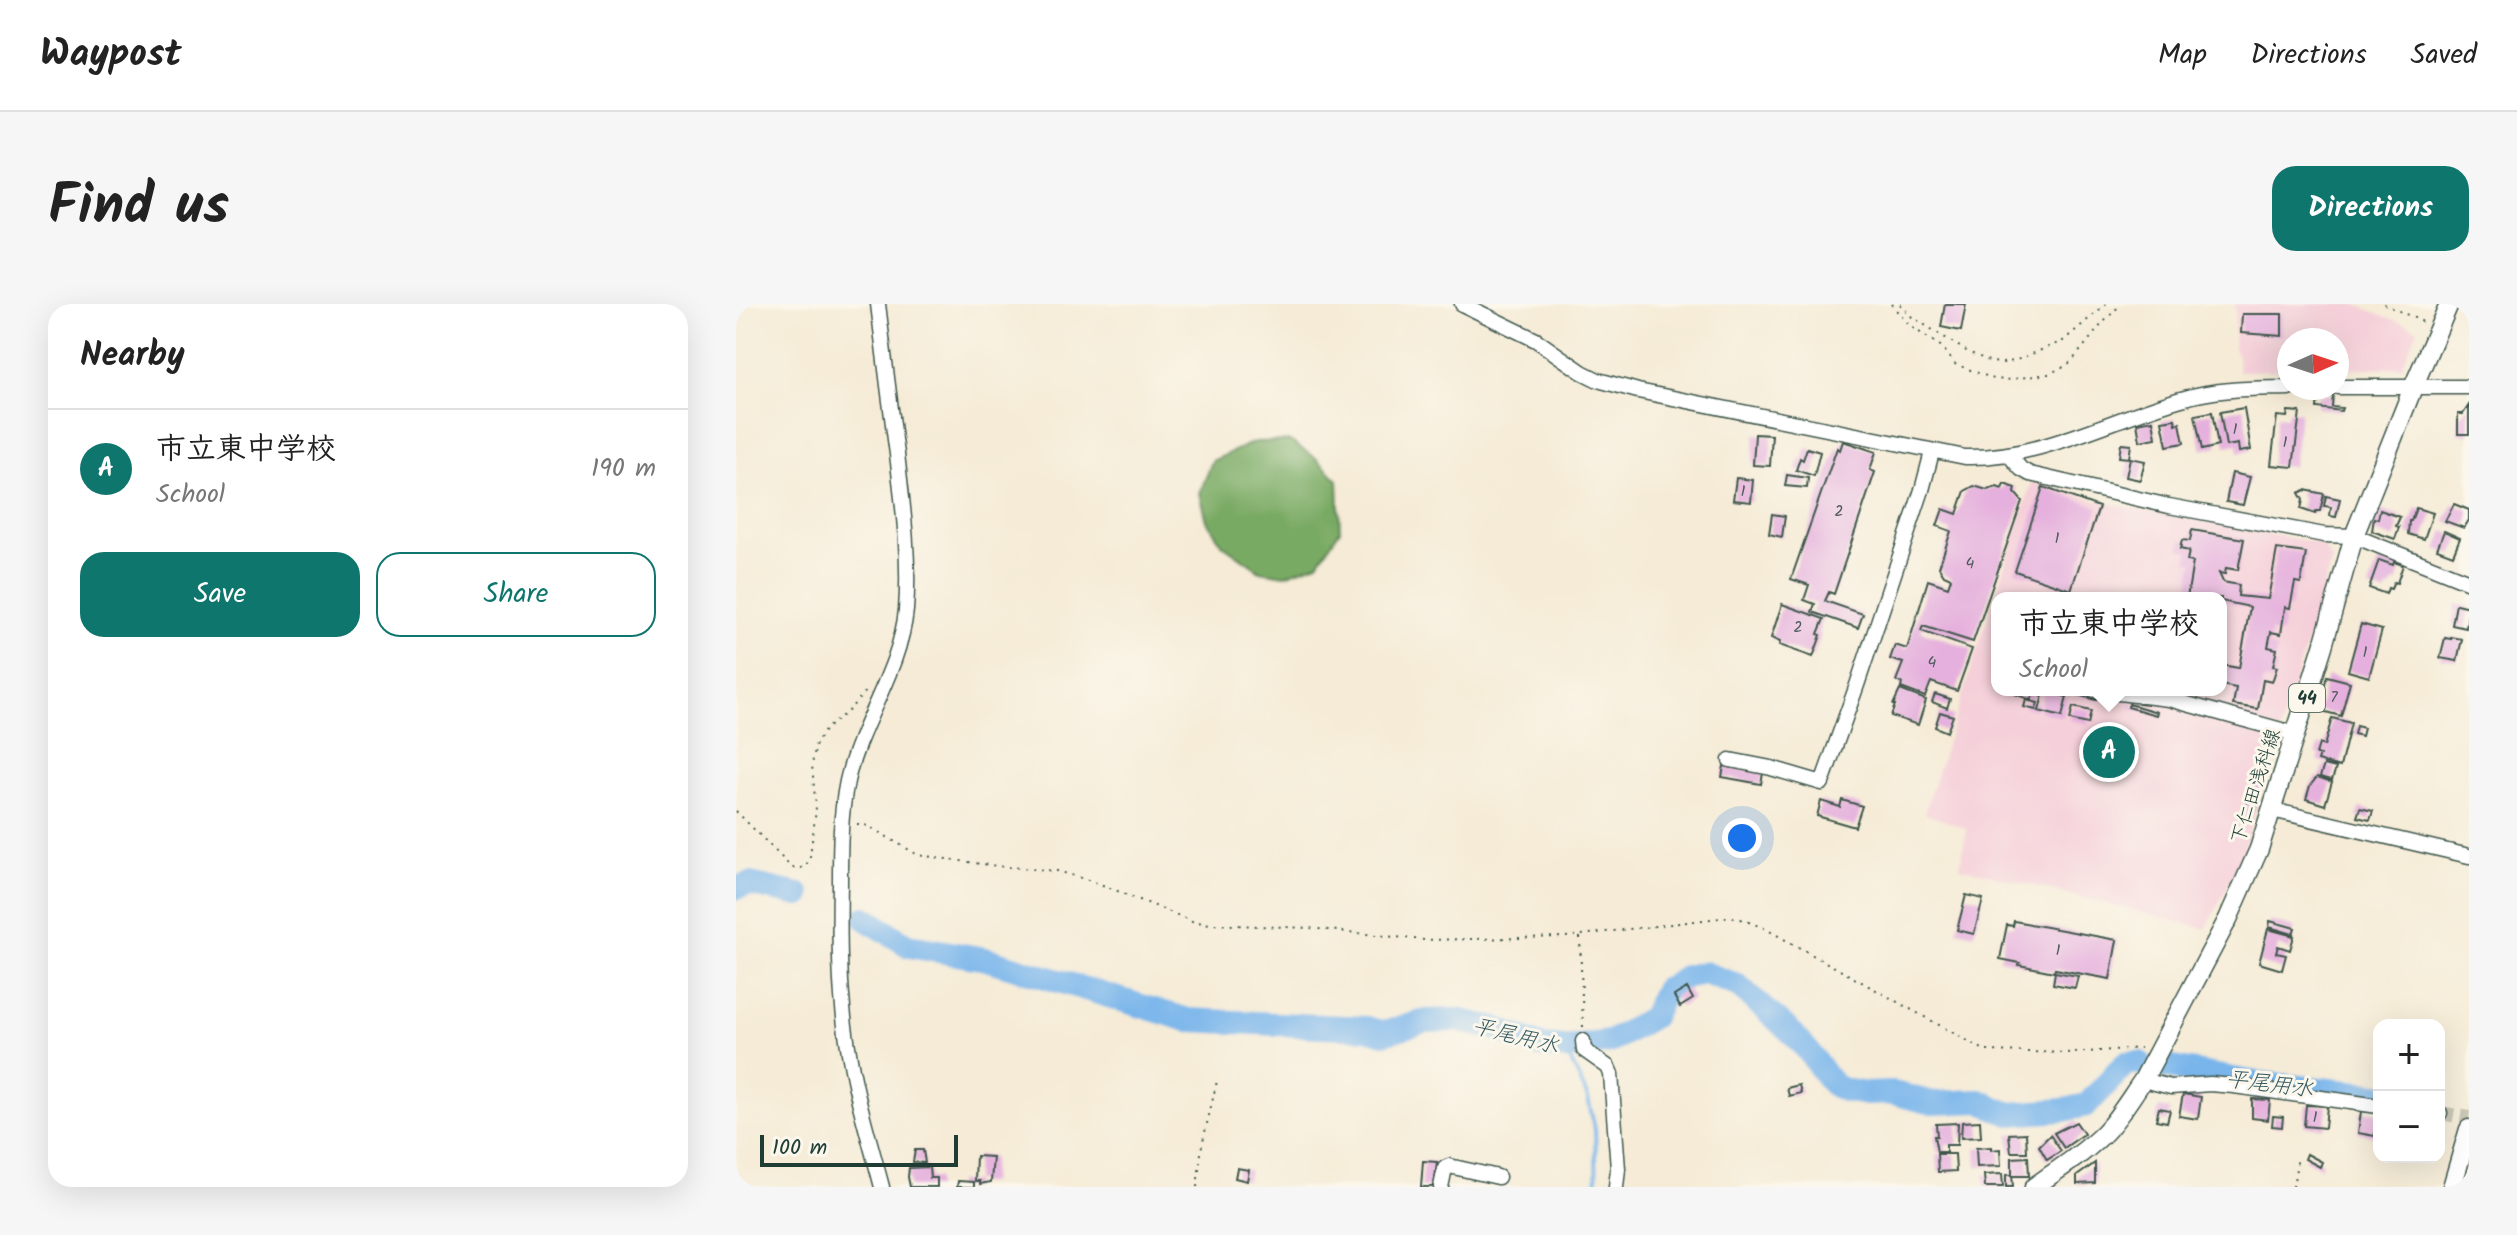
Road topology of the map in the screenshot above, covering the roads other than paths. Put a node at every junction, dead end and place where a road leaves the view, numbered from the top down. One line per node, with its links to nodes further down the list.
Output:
1 (878, 304): 22 (street)
2 (1462, 304): 8 (street)
3 (2449, 304): 4 (main road, 下仁田浅科線 / 44)
4 (2414, 385): 5 (street); 6 (street); 10 (main road, 下仁田浅科線 / 44)
5 (2349, 387)
6 (2469, 387)
7 (2277, 388): 9 (street)
8 (1932, 452): 9 (street); 14 (street)
9 (2009, 455): 10 (street)
10 (2354, 536): 11 (street); 13 (main road, 下仁田浅科線 / 44)
11 (2469, 582)
12 (2144, 696): 13 (street)
13 (2296, 734): 15 (main road, 下仁田浅科線 / 44)
14 (1730, 760)
15 (2272, 810): 16 (street); 18 (main road, 下仁田浅科線 / 44)
16 (2469, 856)
17 (1584, 1046): 24 (street)
18 (2143, 1080): 19 (street); 25 (main road, 下仁田浅科線 / 44)
19 (2373, 1105)
20 (2469, 1129): 26 (main road)
21 (1498, 1177): 23 (street)
22 (882, 1187)
23 (1441, 1187)
24 (1616, 1187)
25 (2034, 1187)
26 (2452, 1187)

